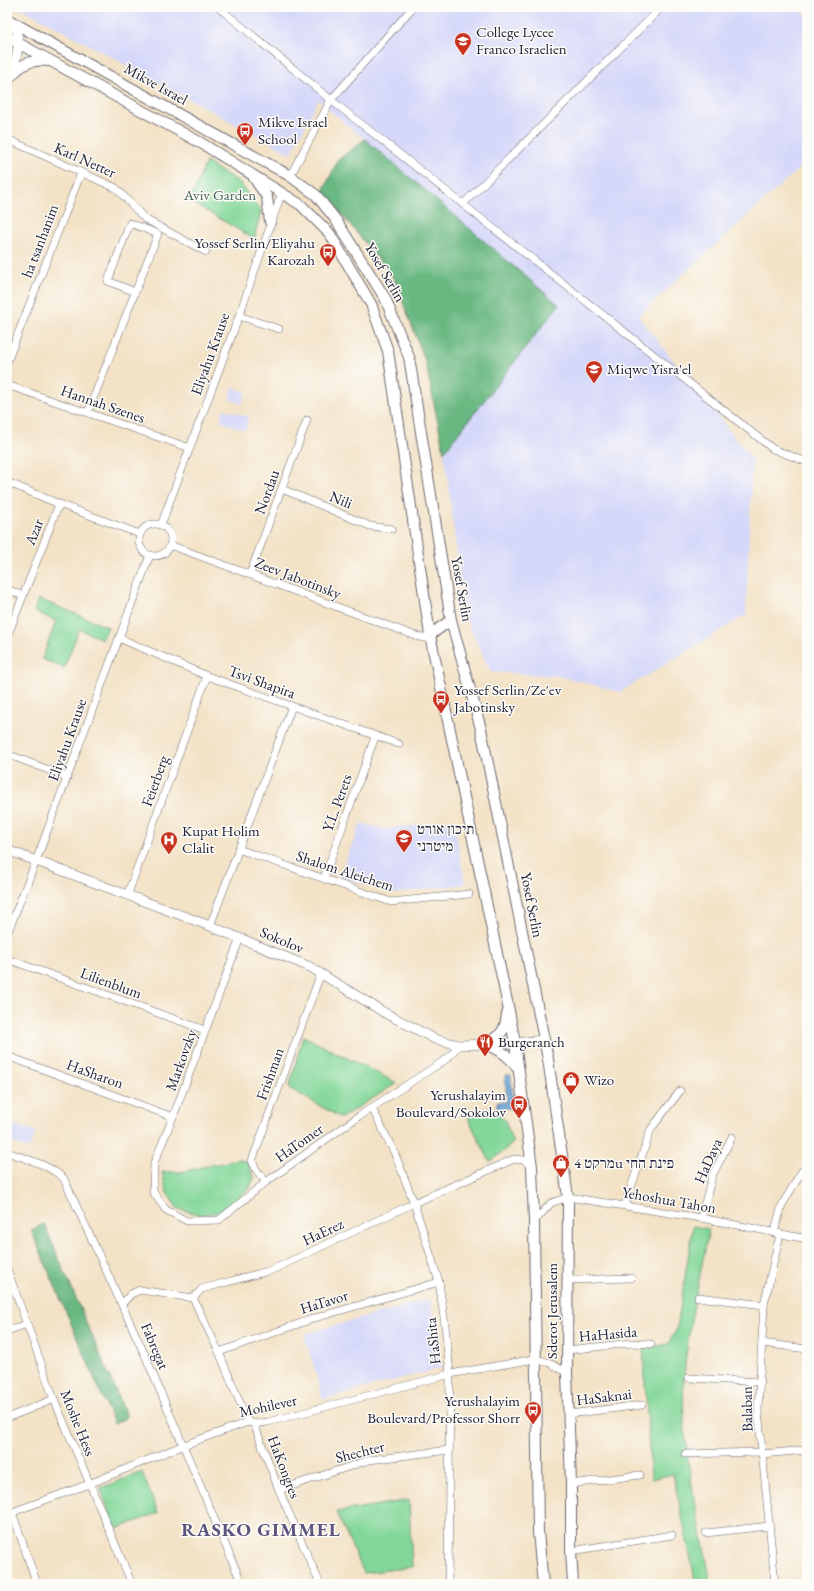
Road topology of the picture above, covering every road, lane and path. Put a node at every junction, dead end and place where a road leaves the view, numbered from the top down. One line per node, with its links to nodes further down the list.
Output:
1 (218, 7): 10 (street)
2 (413, 7): 10 (street)
3 (662, 7): 16 (street)
4 (10, 21): 6 (street); 14 (main road, Mikve Israel)
5 (7, 37): 6 (main road, Mikve Israel)
6 (19, 43): 7 (main road, Mikve Israel); 8 (street)
7 (52, 62): 8 (main road); 12 (main road, Mikve Israel)
8 (12, 75): 9 (street)
9 (7, 86)
10 (331, 100): 14 (street); 16 (street)
11 (7, 139): 13 (street, Karl Netter)
12 (250, 172): 15 (main road, Mikve Israel); 17 (main road)
13 (81, 173): 18 (street, Karl Netter); 22 (street, ha tsanhanim)
14 (290, 176): 15 (main road); 39 (main road, Yosef Serlin)
15 (282, 192): 17 (street, Eliyahu Krause); 40 (main road, Yosef Serlin)
16 (463, 204): 27 (street)
17 (270, 222): 20 (street, Eliyahu Krause)
18 (206, 252)
19 (135, 292): 19 (street); 24 (street)
20 (239, 316): 21 (street); 26 (street, Eliyahu Krause)
21 (279, 328)
22 (7, 362)
23 (7, 385): 24 (street, Hannah Szenes)
24 (88, 412): 26 (street, Hannah Szenes)
25 (307, 420): 29 (street, Nordau)
26 (190, 448): 31 (street, Eliyahu Krause)
27 (807, 462)
28 (7, 482): 30 (street)
29 (282, 489): 32 (street, Nili); 36 (street, Nordau)
30 (59, 504): 33 (street); 38 (street, Azar)
31 (161, 525): 33 (street); 34 (street)
32 (392, 529)
33 (140, 534): 35 (street)
34 (170, 545): 35 (street); 36 (street, Zeev Jabotinsky)
35 (150, 555): 43 (street, Eliyahu Krause)
36 (250, 574): 41 (street, Zeev Jabotinsky)
37 (7, 589): 38 (street)
38 (23, 596): 42 (street, Azar)
39 (451, 620): 40 (main road); 64 (main road, Yosef Serlin)
40 (430, 635): 41 (street, Zeev Jabotinsky); 44 (main road, Yosef Serlin)
41 (416, 636): 44 (street, Zeev Jabotinsky)
42 (7, 637)
43 (119, 638): 45 (street, Tsvi Shapira); 50 (street, Eliyahu Krause)
44 (435, 658): 62 (main road, Yosef Serlin)
45 (208, 676): 46 (street, Tsvi Shapira); 56 (street, Feierberg)
46 (292, 706): 47 (street, Tsvi Shapira); 51 (street)
47 (375, 737): 48 (street, Tsvi Shapira); 54 (street, Y.L. Perets)
48 (399, 744)
49 (7, 754): 50 (street)
50 (67, 777): 53 (street, Eliyahu Krause)
51 (238, 849): 54 (street, Shalom Aleichem); 57 (street)
52 (7, 850): 53 (street, Sokolov)
53 (36, 861): 56 (street, Sokolov); 58 (street, Eliyahu Krause)
54 (324, 878): 55 (street, Shalom Aleichem)
55 (469, 894)
56 (128, 896): 57 (street, Sokolov)
57 (210, 926): 59 (street, Sokolov)
58 (7, 934)
59 (240, 938): 61 (street, Sokolov); 63 (street, Markovzky)
60 (7, 959): 63 (street, Lilienblum)
61 (322, 973): 67 (street, Sokolov); 77 (street, Frishman)
62 (508, 1006): 65 (main road, Yosef Serlin); 66 (main road)
63 (205, 1030): 72 (street, Markovzky)
64 (543, 1040): 65 (street, Sokolov); 79 (main road, Sderot Jerusalem)
65 (515, 1043): 66 (street, Sokolov); 69 (main road, Sderot Jerusalem)
66 (486, 1044): 67 (street, Sokolov); 69 (main road)
67 (459, 1045): 71 (street, HaTomer)
68 (7, 1056): 72 (street, HaSharon)
69 (519, 1071): 75 (main road, Sderot Jerusalem)
70 (680, 1091): 81 (street)
71 (372, 1108): 77 (street, HaTomer); 80 (street, HaShita)
72 (173, 1117): 78 (street, Markovzky)
73 (732, 1137): 82 (street, HaDaya)
74 (7, 1152): 92 (street, Fabregat)
75 (532, 1167): 80 (street, HaErez); 83 (main road, Sderot Jerusalem)
76 (802, 1171): 84 (street, Balaban)
77 (266, 1182): 78 (street, HaTomer)
78 (153, 1192)
79 (568, 1197): 81 (street, Yehoshua Tahon); 83 (street); 88 (main road, Sderot Jerusalem)
80 (414, 1203): 89 (street, HaShita); 91 (street, HaErez)
81 (624, 1205): 82 (street, Yehoshua Tahon)
82 (701, 1218): 84 (street, Yehoshua Tahon)
83 (534, 1222): 101 (main road, Sderot Jerusalem)
84 (777, 1234): 85 (street, Yehoshua Tahon); 93 (street, Balaban)
85 (807, 1239)
86 (7, 1269): 94 (street, Moshe Hess)
87 (631, 1278): 88 (street)
88 (568, 1280): 99 (main road, Sderot Jerusalem)
89 (439, 1282): 100 (street, HaTavor); 103 (street, HaShita)
90 (698, 1297): 93 (street)
91 (193, 1298): 92 (street); 100 (street, HaKongres)
92 (122, 1304): 111 (street, Fabregat)
93 (764, 1305): 96 (street, Balaban)
94 (27, 1324): 95 (street); 106 (street, Moshe Hess)
95 (7, 1331)
96 (762, 1343): 98 (street); 105 (street, Balaban)
97 (651, 1344): 99 (street, HaHasida)
98 (807, 1349)
99 (567, 1350): 102 (main road, Sderot Jerusalem)
100 (219, 1352): 110 (street, HaKongres)
101 (535, 1359): 102 (street); 103 (street, Mohilever); 130 (main road, Sderot Jerusalem)
102 (567, 1373): 108 (main road, Sderot Jerusalem)
103 (450, 1374): 110 (street, Mohilever); 112 (street, HaShita)
104 (689, 1378): 105 (street)
105 (760, 1382): 114 (street, Balaban)
106 (54, 1399): 109 (street); 117 (street, Moshe Hess)
107 (642, 1405): 108 (street, HaSaknai)
108 (569, 1414): 118 (main road, Sderot Jerusalem)
109 (7, 1418)
110 (251, 1423): 111 (street, Mohilever); 119 (street, HaKongres)
111 (184, 1445): 117 (street, Mohilever); 127 (street, Fabregat)
112 (449, 1450): 119 (street, Shechter); 129 (street, HaShita)
113 (807, 1450): 114 (street)
114 (762, 1453): 115 (street); 121 (street, Balaban)
115 (685, 1454)
116 (640, 1475): 118 (street)
117 (89, 1484): 120 (street, Mohilever); 126 (street, Moshe Hess)
118 (571, 1484): 124 (main road, Sderot Jerusalem)
119 (278, 1490): 128 (street, HaKongres)
120 (9, 1513): 125 (street)
121 (769, 1526): 122 (street); 132 (street, Balaban)
122 (706, 1533)
123 (672, 1535): 124 (street)
124 (571, 1551): 131 (main road, Sderot Jerusalem)
125 (37, 1584)
126 (132, 1584)
127 (242, 1584)
128 (320, 1584)
129 (448, 1584)
130 (543, 1584)
131 (573, 1584)
132 (775, 1584)

